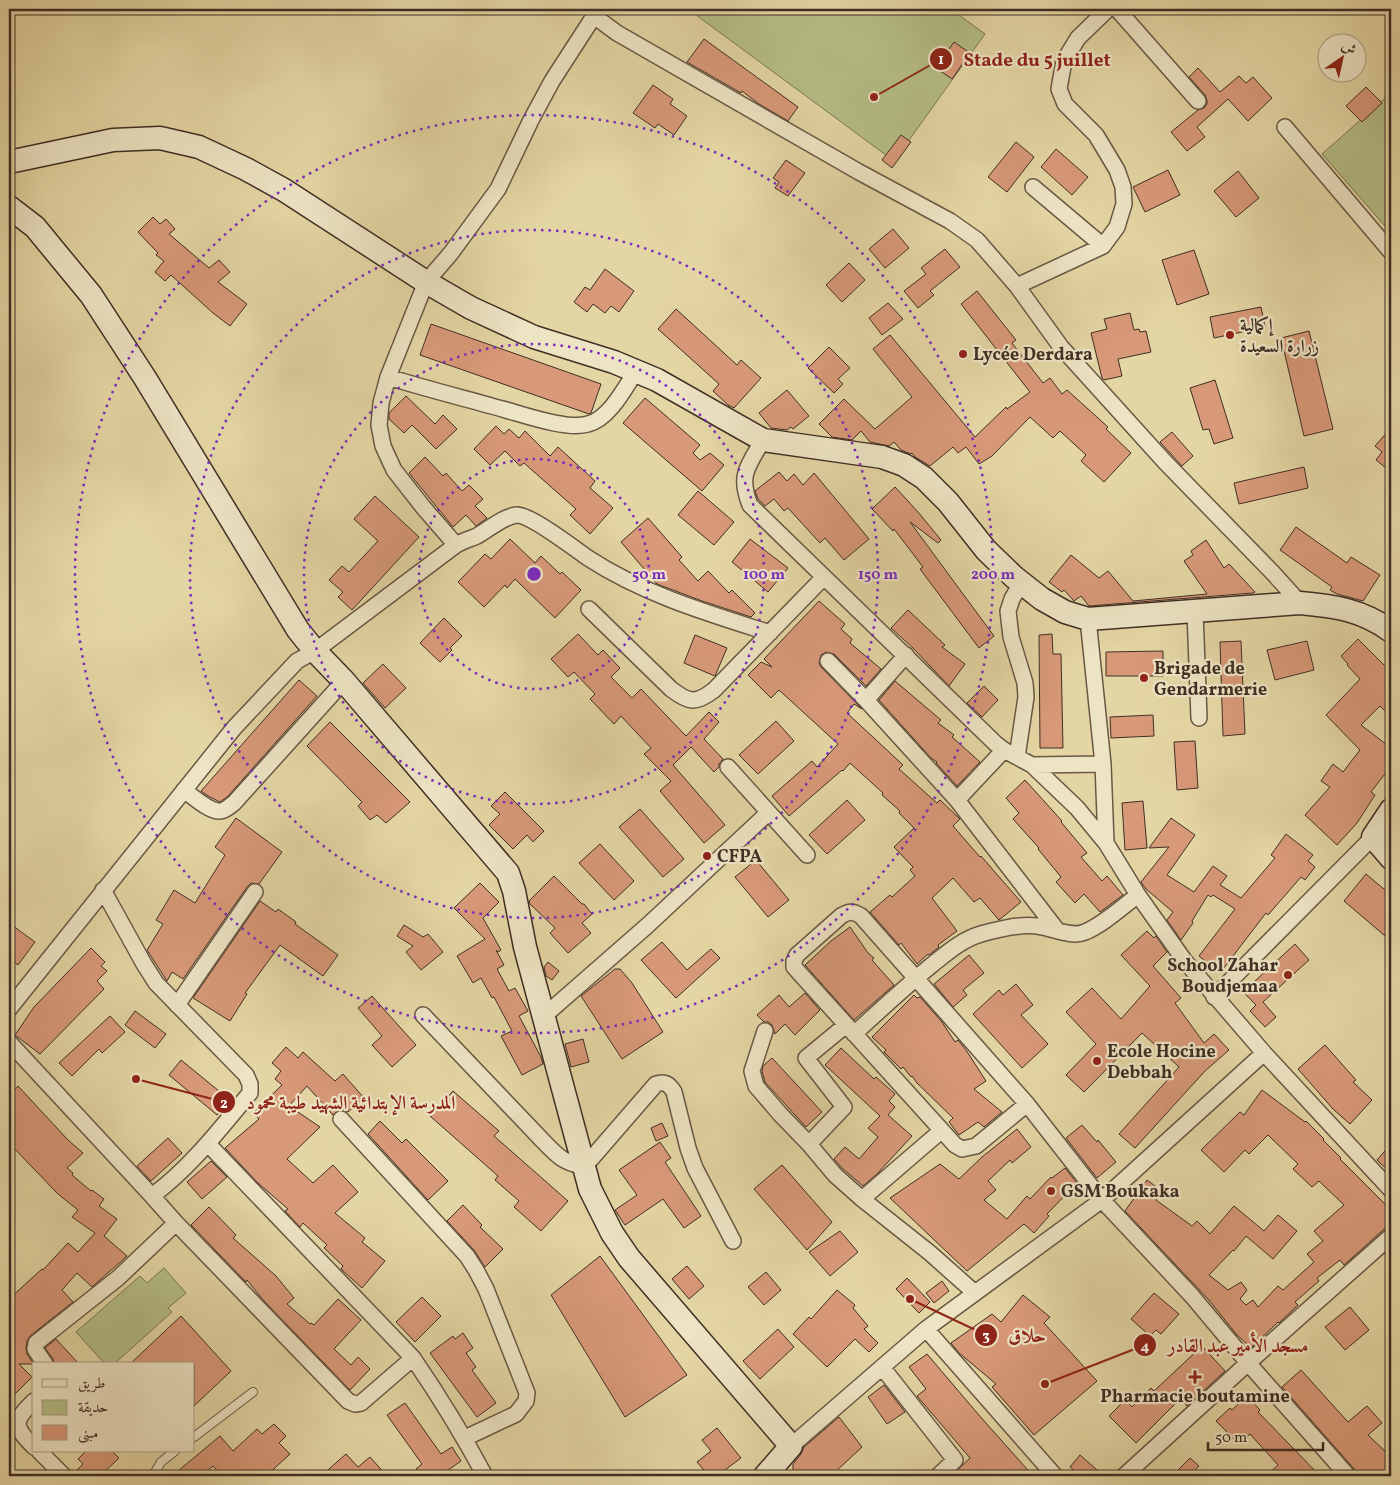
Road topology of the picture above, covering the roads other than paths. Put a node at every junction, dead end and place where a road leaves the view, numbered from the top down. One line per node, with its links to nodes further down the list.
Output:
1 (1108, 9): 9 (street)
2 (1117, 9): 4 (street)
3 (593, 12): 11 (street); 12 (street)
4 (1198, 101)
5 (1285, 127): 10 (street)
6 (9, 162): 11 (main road)
7 (1034, 187): 9 (street)
8 (9, 207): 25 (main road)
9 (1103, 246): 12 (street)
10 (1391, 252)
11 (426, 282): 13 (main road); 14 (street)
12 (1017, 286): 19 (street)
13 (636, 371): 14 (street); 15 (main road)
14 (388, 377): 16 (street)
15 (762, 440): 17 (street); 18 (main road)
16 (456, 545): 24 (street); 25 (street)
17 (824, 576): 24 (street); 26 (street)
18 (1021, 583): 22 (main road); 31 (street)
19 (1300, 603): 21 (main road); 23 (main road)
20 (589, 609): 24 (street)
21 (1195, 611): 22 (main road); 30 (street)
22 (1088, 619): 32 (street)
23 (1391, 631)
24 (770, 634)
25 (315, 651): 28 (main road); 35 (street)
26 (906, 655): 29 (street); 31 (street)
27 (828, 661): 29 (street)
28 (344, 681): 35 (street); 52 (main road)
29 (866, 700): 36 (street)
30 (1199, 718)
31 (1010, 753): 33 (street); 36 (street)
32 (1103, 764): 33 (street); 40 (street)
33 (1032, 765): 40 (street)
34 (728, 767): 38 (street)
35 (184, 790): 43 (street)
36 (957, 800): 46 (street)
37 (1391, 810): 39 (main road)
38 (768, 813): 41 (street); 52 (street)
39 (1373, 837): 42 (main road); 48 (street)
40 (1106, 843): 45 (street)
41 (807, 855)
42 (1391, 858)
43 (103, 890): 49 (street); 50 (street)
44 (255, 892): 49 (street)
45 (1138, 895): 46 (street); 48 (street)
46 (1057, 930): 47 (street)
47 (916, 978): 53 (street); 53 (street); 57 (street)
48 (1214, 997): 56 (street)
49 (176, 1005): 60 (street)
50 (9, 1009)
51 (423, 1016): 62 (street)
52 (544, 1016): 62 (main road)
53 (850, 1029): 59 (street); 61 (street)
54 (765, 1031): 61 (street)
55 (9, 1042): 64 (street)
56 (1264, 1053): 63 (street); 66 (street)
57 (1027, 1104): 59 (street); 66 (street)
58 (342, 1119): 79 (street)
59 (941, 1131): 65 (street)
60 (208, 1144): 64 (street); 72 (street)
61 (809, 1144): 65 (street)
62 (582, 1166): 69 (street); 81 (main road)
63 (1391, 1190)
64 (152, 1196): 67 (street)
65 (862, 1199): 70 (street)
66 (1102, 1200): 70 (street); 74 (street)
67 (176, 1223): 72 (street); 73 (street)
68 (1391, 1236): 74 (street)
69 (733, 1241)
70 (975, 1293): 71 (street)
71 (926, 1329): 75 (street); 89 (street)
72 (413, 1358): 79 (street)
73 (44, 1362)
74 (1248, 1363): 90 (street); 91 (street)
75 (882, 1367): 81 (street); 88 (street)
76 (253, 1392): 78 (lane)
77 (32, 1403): 80 (street)
78 (195, 1436)
79 (465, 1438): 87 (street)
80 (32, 1444)
81 (791, 1446): 84 (main road)
82 (40, 1452): 85 (street)
83 (174, 1452): 86 (lane)
84 (769, 1475)
85 (64, 1476)
86 (154, 1476)
87 (485, 1476)
88 (938, 1476)
89 (1055, 1476)
90 (1124, 1476)
91 (1348, 1476)

